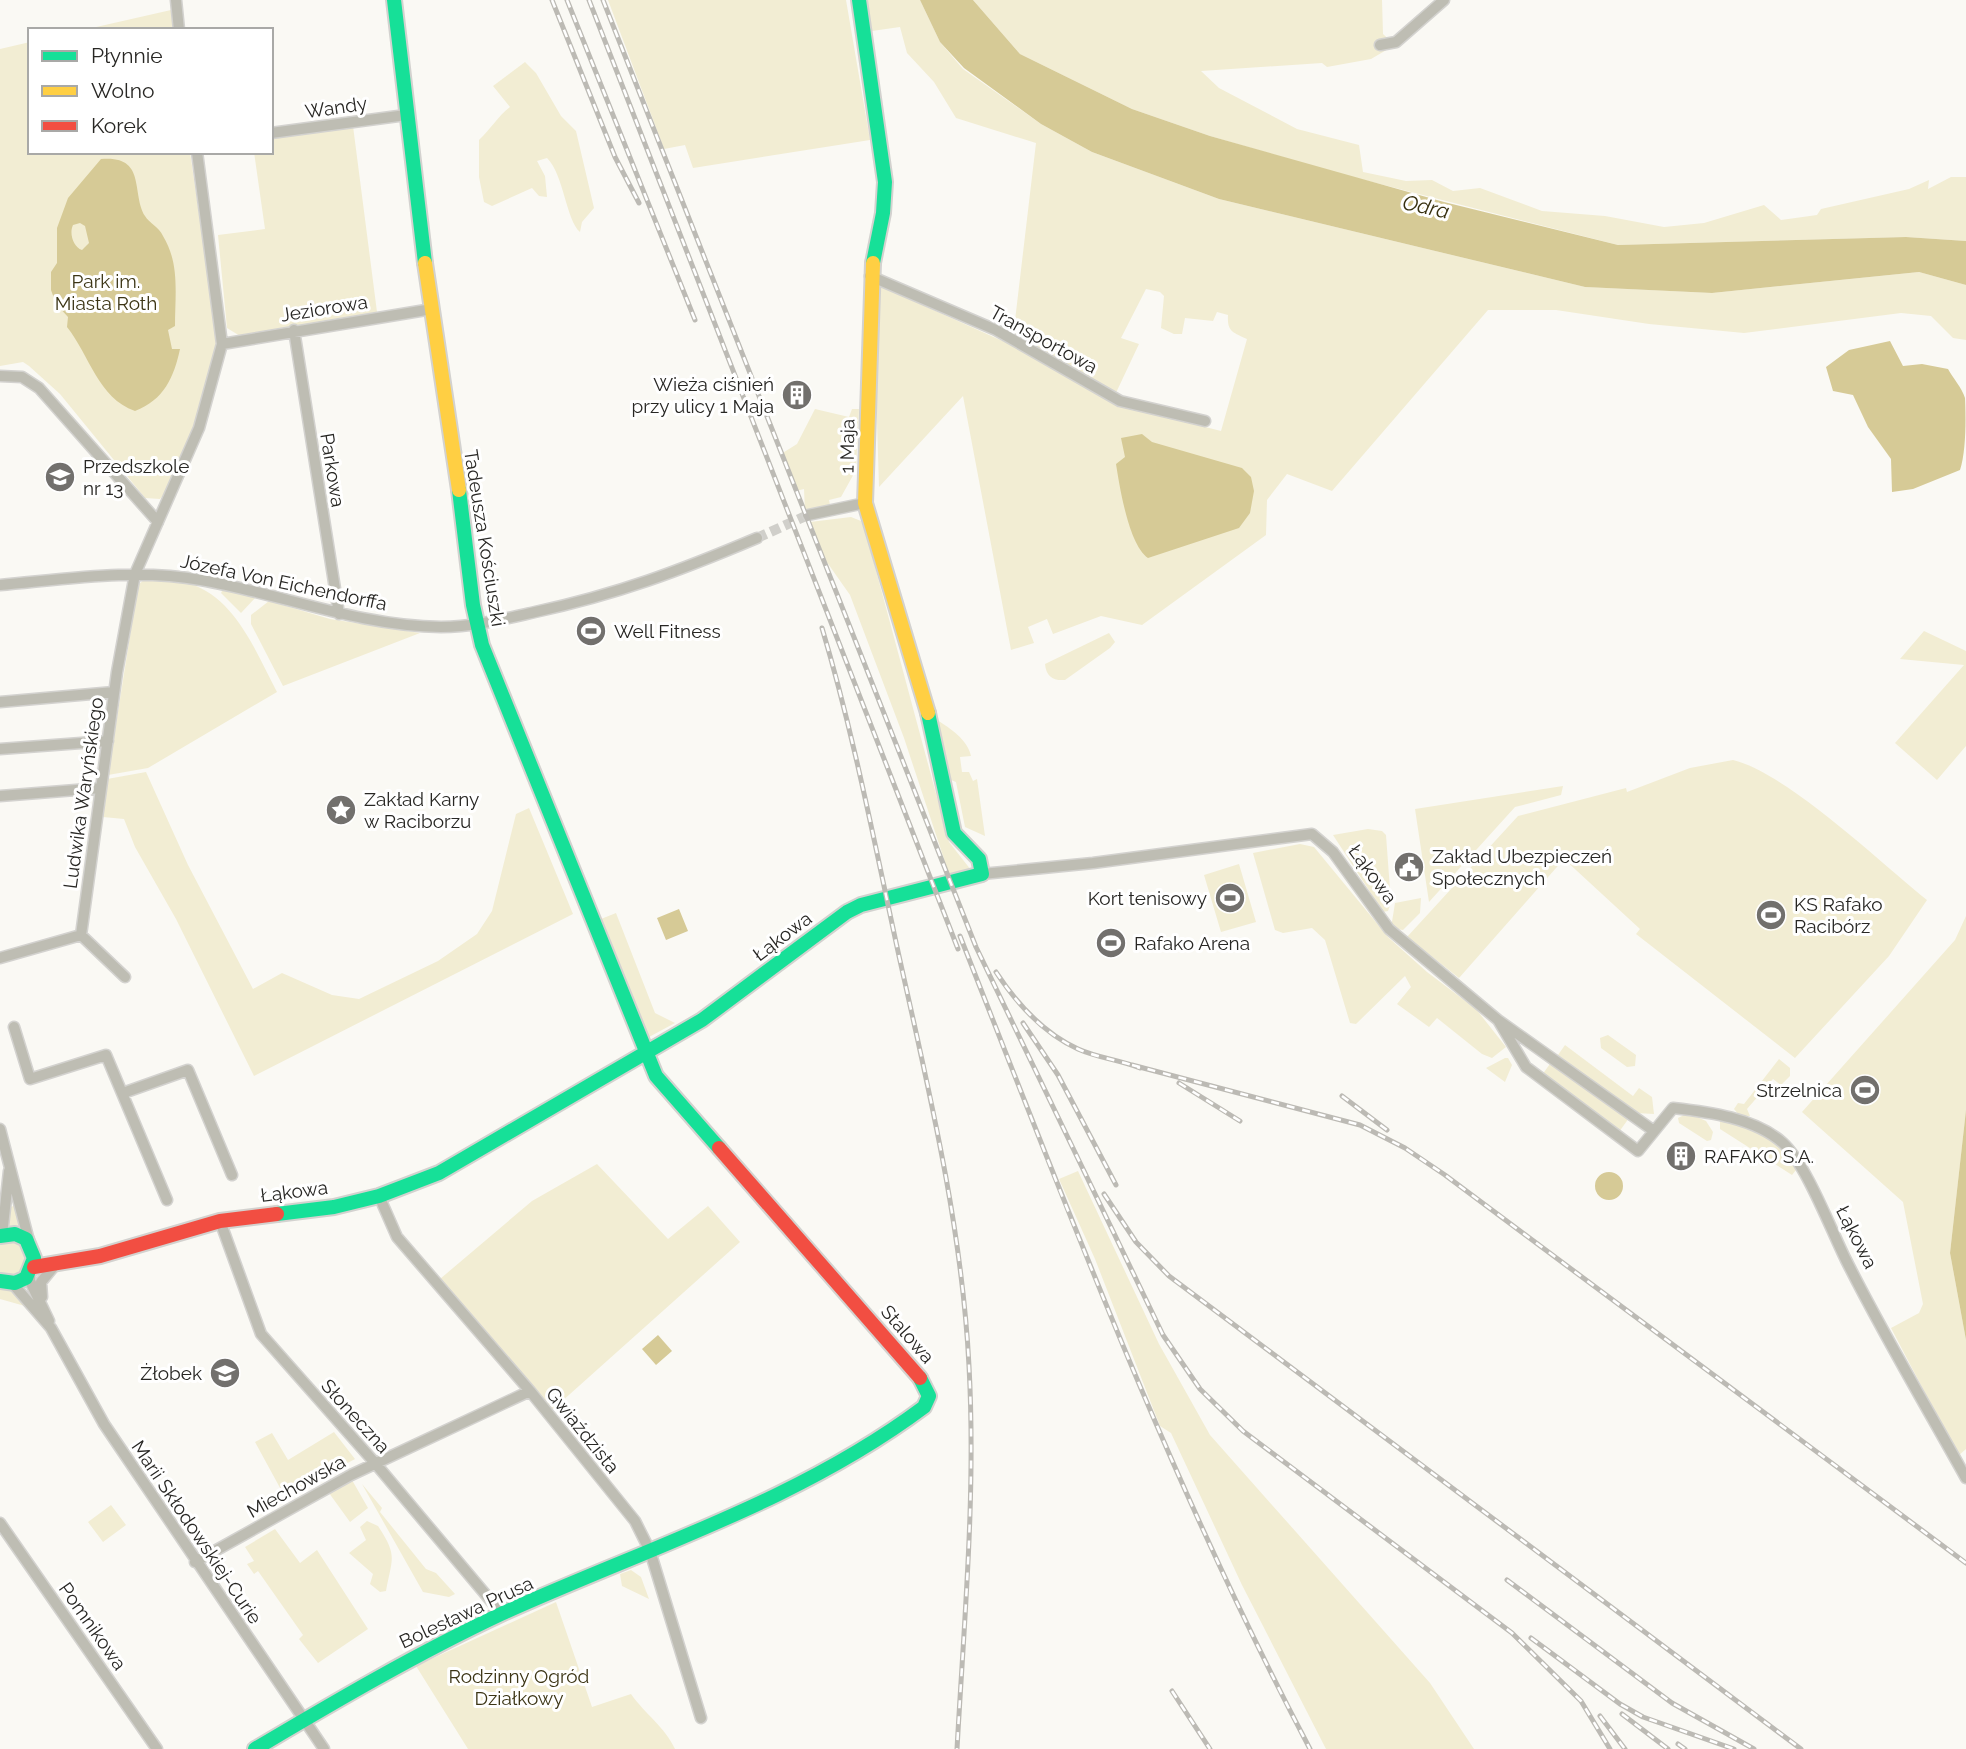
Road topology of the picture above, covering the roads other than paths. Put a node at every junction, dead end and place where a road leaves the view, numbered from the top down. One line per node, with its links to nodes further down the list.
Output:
1 (176, 0): 5 (street)
2 (394, 0): 7 (street, Tadeusza Kościuszki)
3 (859, 0): 10 (street, 1 Maja)
4 (1444, 0): 6 (street)
5 (179, 28)
6 (1380, 45)
7 (406, 115): 8 (street, Wandy); 11 (street, Tadeusza Kościuszki)
8 (273, 133)
9 (197, 154): 13 (street)
10 (870, 276): 15 (street, Transportowa); 16 (street, 1 Maja)
11 (432, 309): 12 (street, Jeziorowa); 23 (street, Tadeusza Kościuszki)
12 (295, 330): 13 (street, Jeziorowa); 22 (street, Parkowa)
13 (222, 344): 18 (street, Ludwika Waryńskiego)
14 (0, 376): 18 (street)
15 (1205, 421)
16 (865, 503): 17 (street); 30 (street, 1 Maja)
17 (808, 515)
18 (158, 522): 20 (street, Ludwika Waryńskiego)
19 (757, 538): 23 (street, Józefa Von Eichendorffa)
20 (135, 574): 21 (street, Józefa Von Eichendorffa); 22 (street, Józefa Von Eichendorffa); 24 (street, Ludwika Waryńskiego)
21 (0, 585)
22 (339, 614): 23 (street, Józefa Von Eichendorffa)
23 (477, 624): 38 (street, Tadeusza Kościuszki)
24 (114, 692): 25 (street); 26 (street, Ludwika Waryńskiego)
25 (0, 702)
26 (108, 741): 27 (street); 28 (street, Ludwika Waryńskiego)
27 (0, 749)
28 (102, 788): 29 (street); 31 (street, Ludwika Waryńskiego)
29 (0, 796)
30 (982, 874): 34 (street, Łąkowa); 38 (street, Łąkowa)
31 (81, 935): 32 (street); 33 (street)
32 (0, 958)
33 (125, 977)
34 (1498, 1020): 36 (street, Łąkowa); 37 (street, Łąkowa)
35 (14, 1027): 40 (street)
36 (1533, 1042): 37 (street); 39 (street); 42 (street, Łąkowa)
37 (1517, 1050): 39 (street, Łąkowa)
38 (646, 1054): 45 (street, Łąkowa); 59 (street, Stalowa)
39 (1526, 1067): 42 (street, Łąkowa)
40 (123, 1093): 43 (street); 46 (street)
41 (0, 1129): 44 (street)
42 (1654, 1131): 57 (street, Łąkowa)
43 (232, 1175)
44 (7, 1180): 48 (street); 49 (street)
45 (379, 1196): 47 (street, Łąkowa); 55 (street, Gwiaździsta)
46 (167, 1200)
47 (220, 1221): 50 (street, Łąkowa); 56 (street, Słoneczna)
48 (1, 1235): 49 (street)
49 (32, 1247): 50 (street); 51 (street)
50 (60, 1264): 51 (street, Łąkowa); 53 (street, Marii Skłodowskiej-Curie)
51 (32, 1270): 52 (street); 53 (street, Marii Skłodowskiej-Curie)
52 (3, 1282): 54 (street, Marii Skłodowskiej-Curie)
53 (44, 1305): 54 (street, Marii Skłodowskiej-Curie)
54 (51, 1328): 60 (street, Marii Skłodowskiej-Curie)
55 (530, 1391): 56 (street, Miechowska); 59 (street, Gwiaździsta)
56 (375, 1462): 60 (street, Miechowska); 61 (street, Słoneczna)
57 (1966, 1478)
58 (0, 1523): 64 (street, Pomnikowa)
59 (650, 1551): 61 (street, Bolesława Prusa); 63 (street, Gwiaździsta)
60 (195, 1562): 62 (street, Marii Skłodowskiej-Curie)
61 (502, 1614): 62 (street, Bolesława Prusa)
62 (303, 1718): 65 (street, Bolesława Prusa); 66 (street, Marii Skłodowskiej-Curie)
63 (701, 1718)
64 (157, 1749)
65 (255, 1749)
66 (324, 1749)

